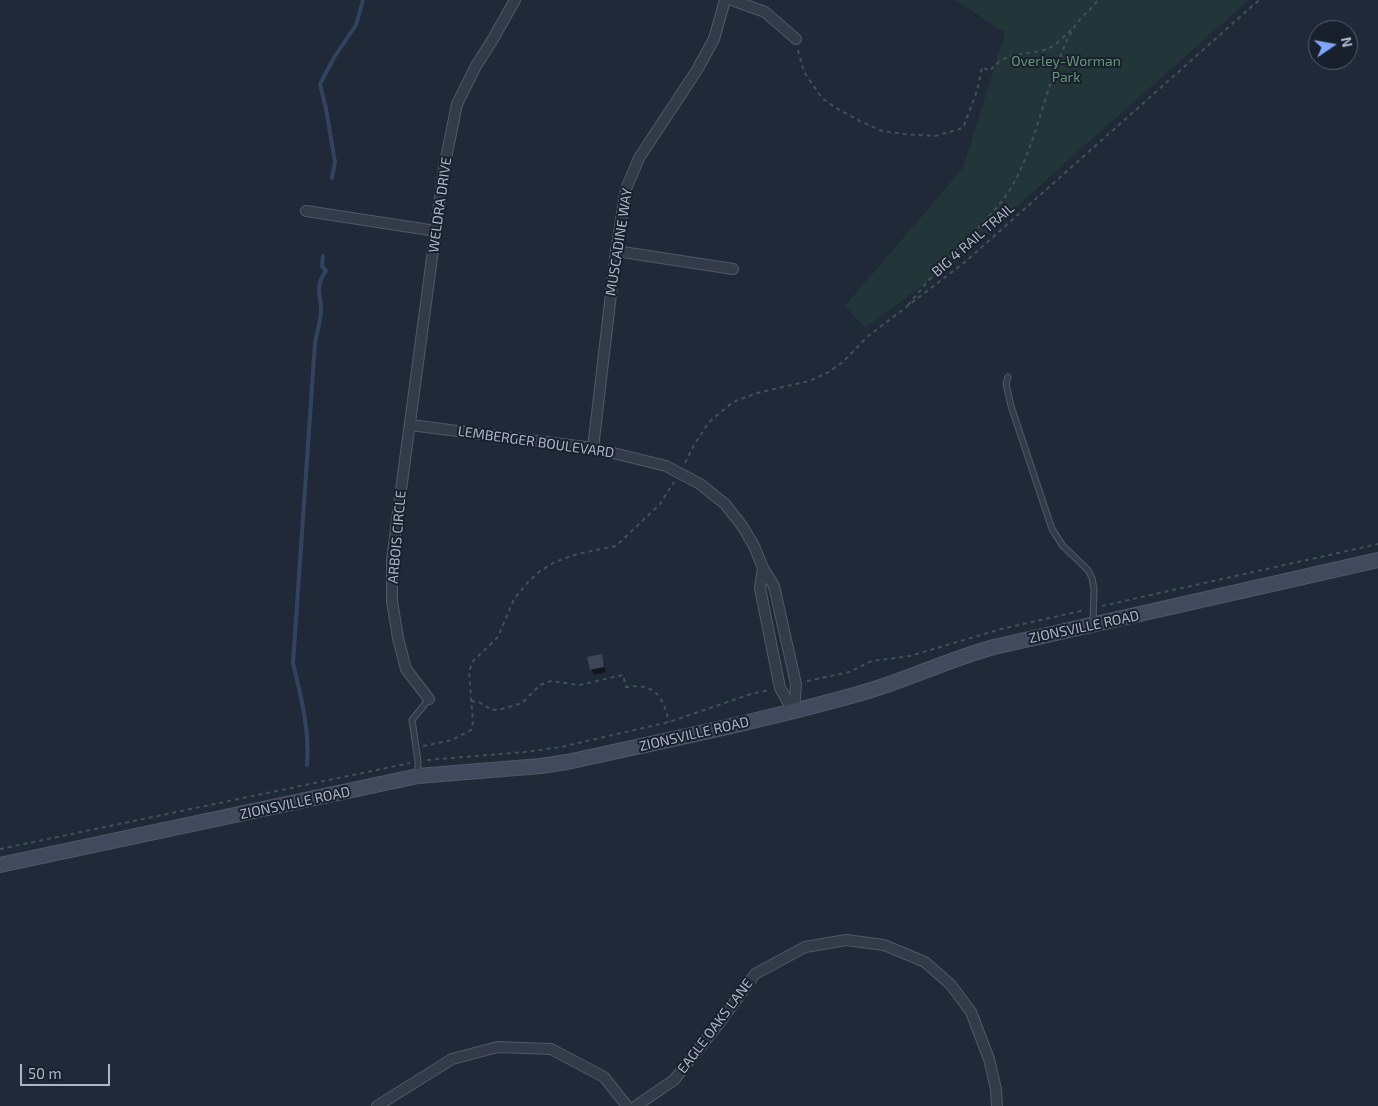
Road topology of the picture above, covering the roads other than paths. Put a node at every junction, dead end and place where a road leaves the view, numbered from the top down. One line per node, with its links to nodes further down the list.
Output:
1 (515, 0): 6 (street, WELDRA DRIVE)
2 (725, 0): 7 (street, MUSCADINE WAY)
3 (732, 0): 4 (street)
4 (796, 39)
5 (306, 211): 6 (street)
6 (436, 231): 10 (street, WELDRA DRIVE)
7 (616, 251): 8 (street); 11 (street, MUSCADINE WAY)
8 (733, 269)
9 (1008, 377): 14 (lane)
10 (410, 425): 11 (street, LEMBERGER BOULEVARD); 15 (street, ARBOIS CIRCLE)
11 (592, 448): 13 (street, LEMBERGER BOULEVARD)
12 (1378, 560): 14 (main road, ZIONSVILLE ROAD)
13 (763, 568): 16 (street, LEMBERGER BOULEVARD); 16 (street, LEMBERGER BOULEVARD)
14 (1093, 625): 16 (main road, ZIONSVILLE ROAD)
15 (430, 699): 17 (lane)
16 (794, 711): 17 (main road, ZIONSVILLE ROAD)
17 (418, 776): 18 (main road, ZIONSVILLE ROAD)
18 (0, 865)
19 (377, 1106): 20 (street)
20 (626, 1106)
21 (636, 1106): 22 (street, EAGLE OAKS LANE)
22 (996, 1106)

